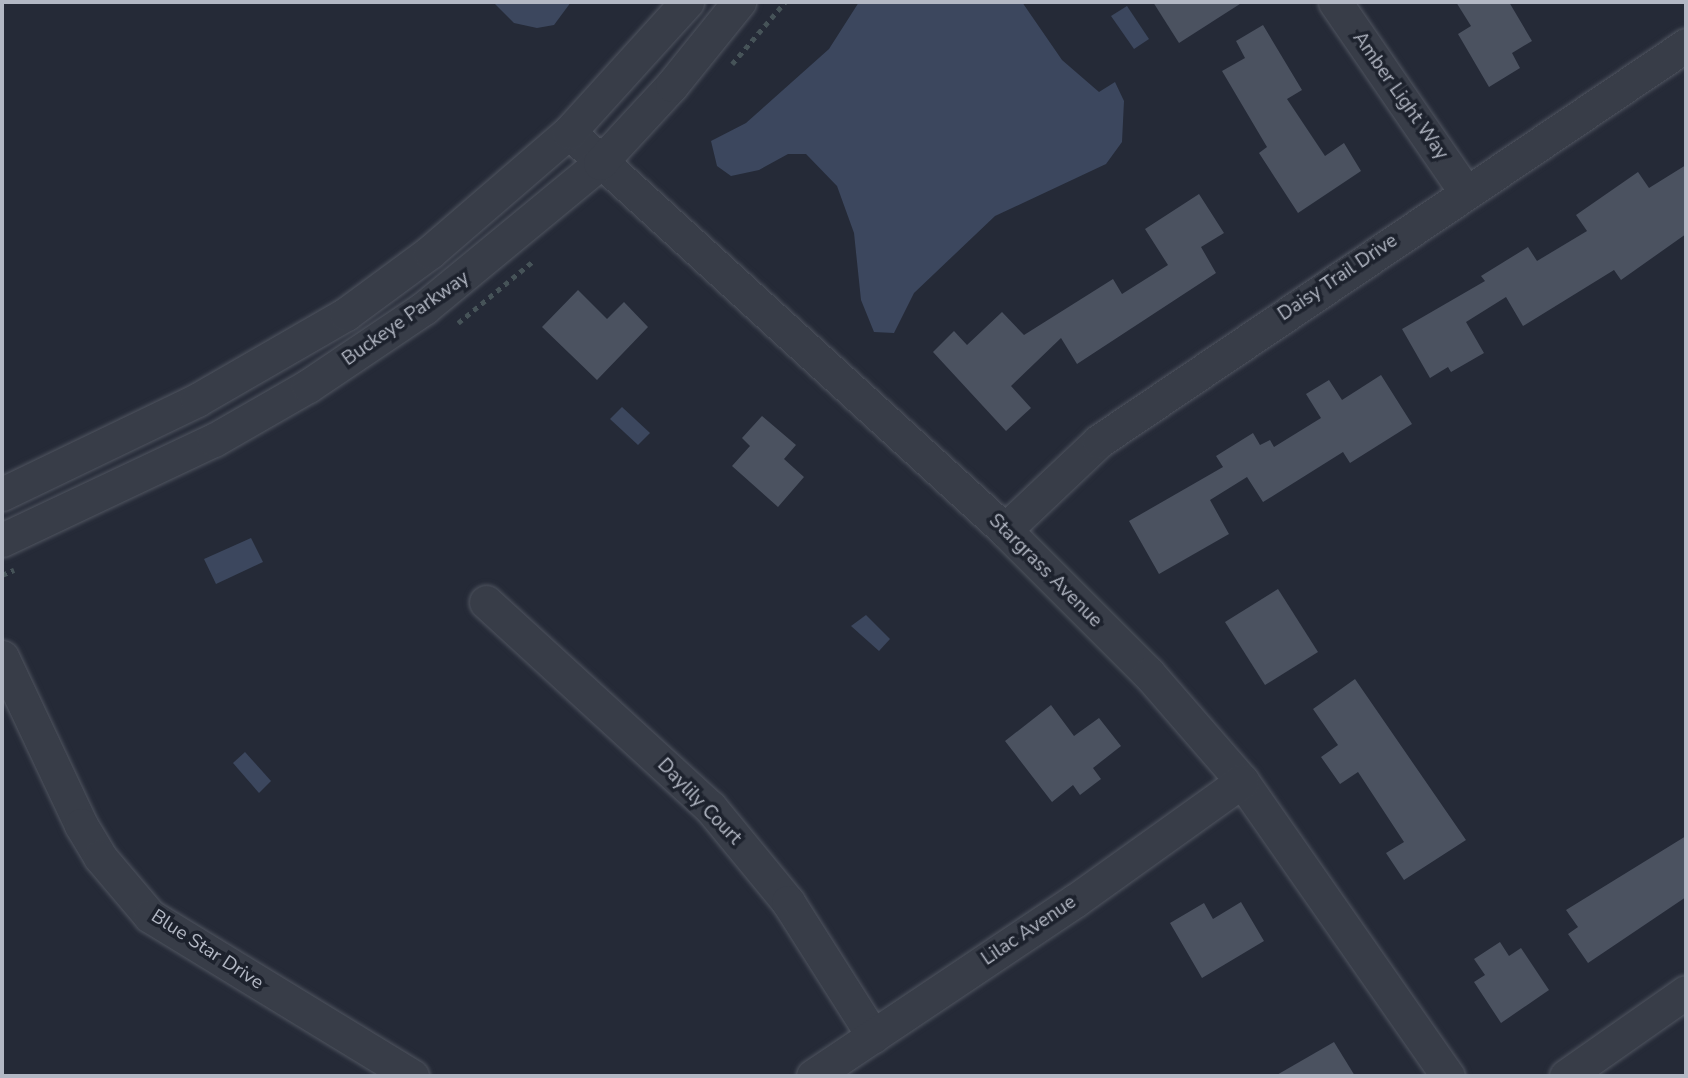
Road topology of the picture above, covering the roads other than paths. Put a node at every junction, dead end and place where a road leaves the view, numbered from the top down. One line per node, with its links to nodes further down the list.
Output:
1 (687, 2): 5 (street, Buckeye Parkway)
2 (739, 2): 6 (street, Buckeye Parkway)
3 (1335, 2): 7 (street, Amber Light Way)
4 (1686, 45): 7 (street, Daisy Trail Drive)
5 (569, 132): 6 (street, Stargrass Avenue); 8 (street, Buckeye Parkway)
6 (600, 163): 9 (street, Stargrass Avenue); 10 (street, Buckeye Parkway)
7 (1465, 191): 9 (street, Daisy Trail Drive)
8 (2, 494)
9 (1005, 530): 13 (street, Stargrass Avenue)
10 (2, 540)
11 (486, 602): 15 (street, Daylily Court)
12 (2, 657): 16 (street, Blue Star Drive)
13 (1242, 781): 15 (street, Lilac Avenue); 18 (street, Stargrass Avenue)
14 (1686, 992): 19 (street)
15 (873, 1036): 17 (street, Lilac Avenue)
16 (412, 1076)
17 (813, 1076)
18 (1448, 1076)
19 (1566, 1076)

